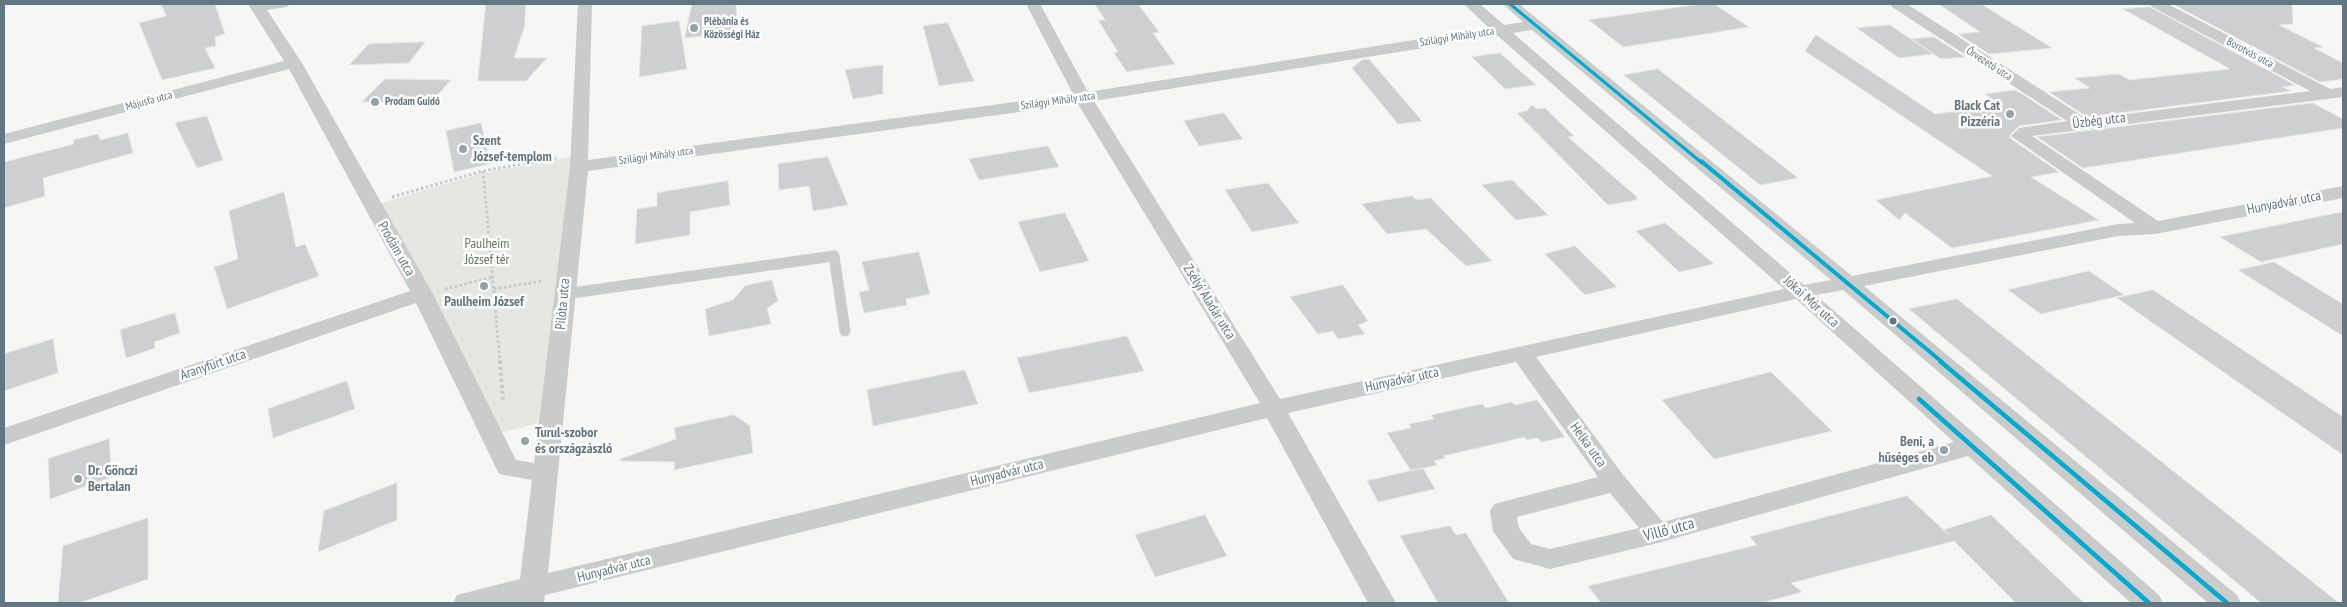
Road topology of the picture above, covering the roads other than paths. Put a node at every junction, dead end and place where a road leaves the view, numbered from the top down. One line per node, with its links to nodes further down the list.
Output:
1 (282, 4): 8 (street)
2 (585, 4): 17 (street, Pilóta utca)
3 (1033, 4): 13 (street, Zsélyi Aladár utca)
4 (1471, 4): 10 (street, Jókai Mór utca)
5 (1510, 4): 9 (street)
6 (1897, 4): 15 (street, Őrvezető utca)
7 (2157, 4): 12 (street, Borotvás utca)
8 (256, 5): 11 (street, Prodám utca)
9 (1534, 25): 10 (street, Szilágyi Mihály utca); 20 (street)
10 (1500, 30): 13 (street, Szilágyi Mihály utca); 22 (street, Jókai Mór utca)
11 (294, 63): 16 (street, Májusfa utca); 23 (street, Prodám utca)
12 (2335, 93): 14 (street, Borotvás utca); 15 (street, Üzbég utca)
13 (1082, 98): 17 (street, Szilágyi Mihály utca); 26 (street, Zsélyi Aladár utca)
14 (2343, 102)
15 (2081, 123): 19 (street, Üzbég utca)
16 (4, 140)
17 (579, 160): 21 (street, Pilóta utca)
18 (2343, 192): 19 (street, Hunyadvár utca)
19 (2155, 228): 20 (street, Hunyadvár utca)
20 (1849, 284): 22 (street, Hunyadvár utca); 36 (street)
21 (565, 285): 24 (lane); 29 (street, Pilóta utca)
22 (1800, 292): 25 (street, Hunyadvár utca); 28 (street, Jókai Mór utca)
23 (422, 294): 27 (street, Aranyfürt utca); 29 (street, Prodám utca)
24 (845, 331)
25 (1522, 354): 26 (street, Hunyadvár utca); 30 (street, Helka utca)
26 (1274, 408): 32 (street, Hunyadvár utca); 34 (street, Zsélyi Aladár utca)
27 (4, 437)
28 (1972, 446): 31 (street, Villő utca); 35 (street, Jókai Mór utca)
29 (545, 473): 32 (street, Pilóta utca)
30 (1615, 482): 31 (street, Helka utca); 31 (street, Villő utca)
31 (1658, 533)
32 (531, 596): 33 (street, Hunyadvár utca)
33 (467, 603)
34 (1382, 603)
35 (2148, 603)
36 (2227, 603)

